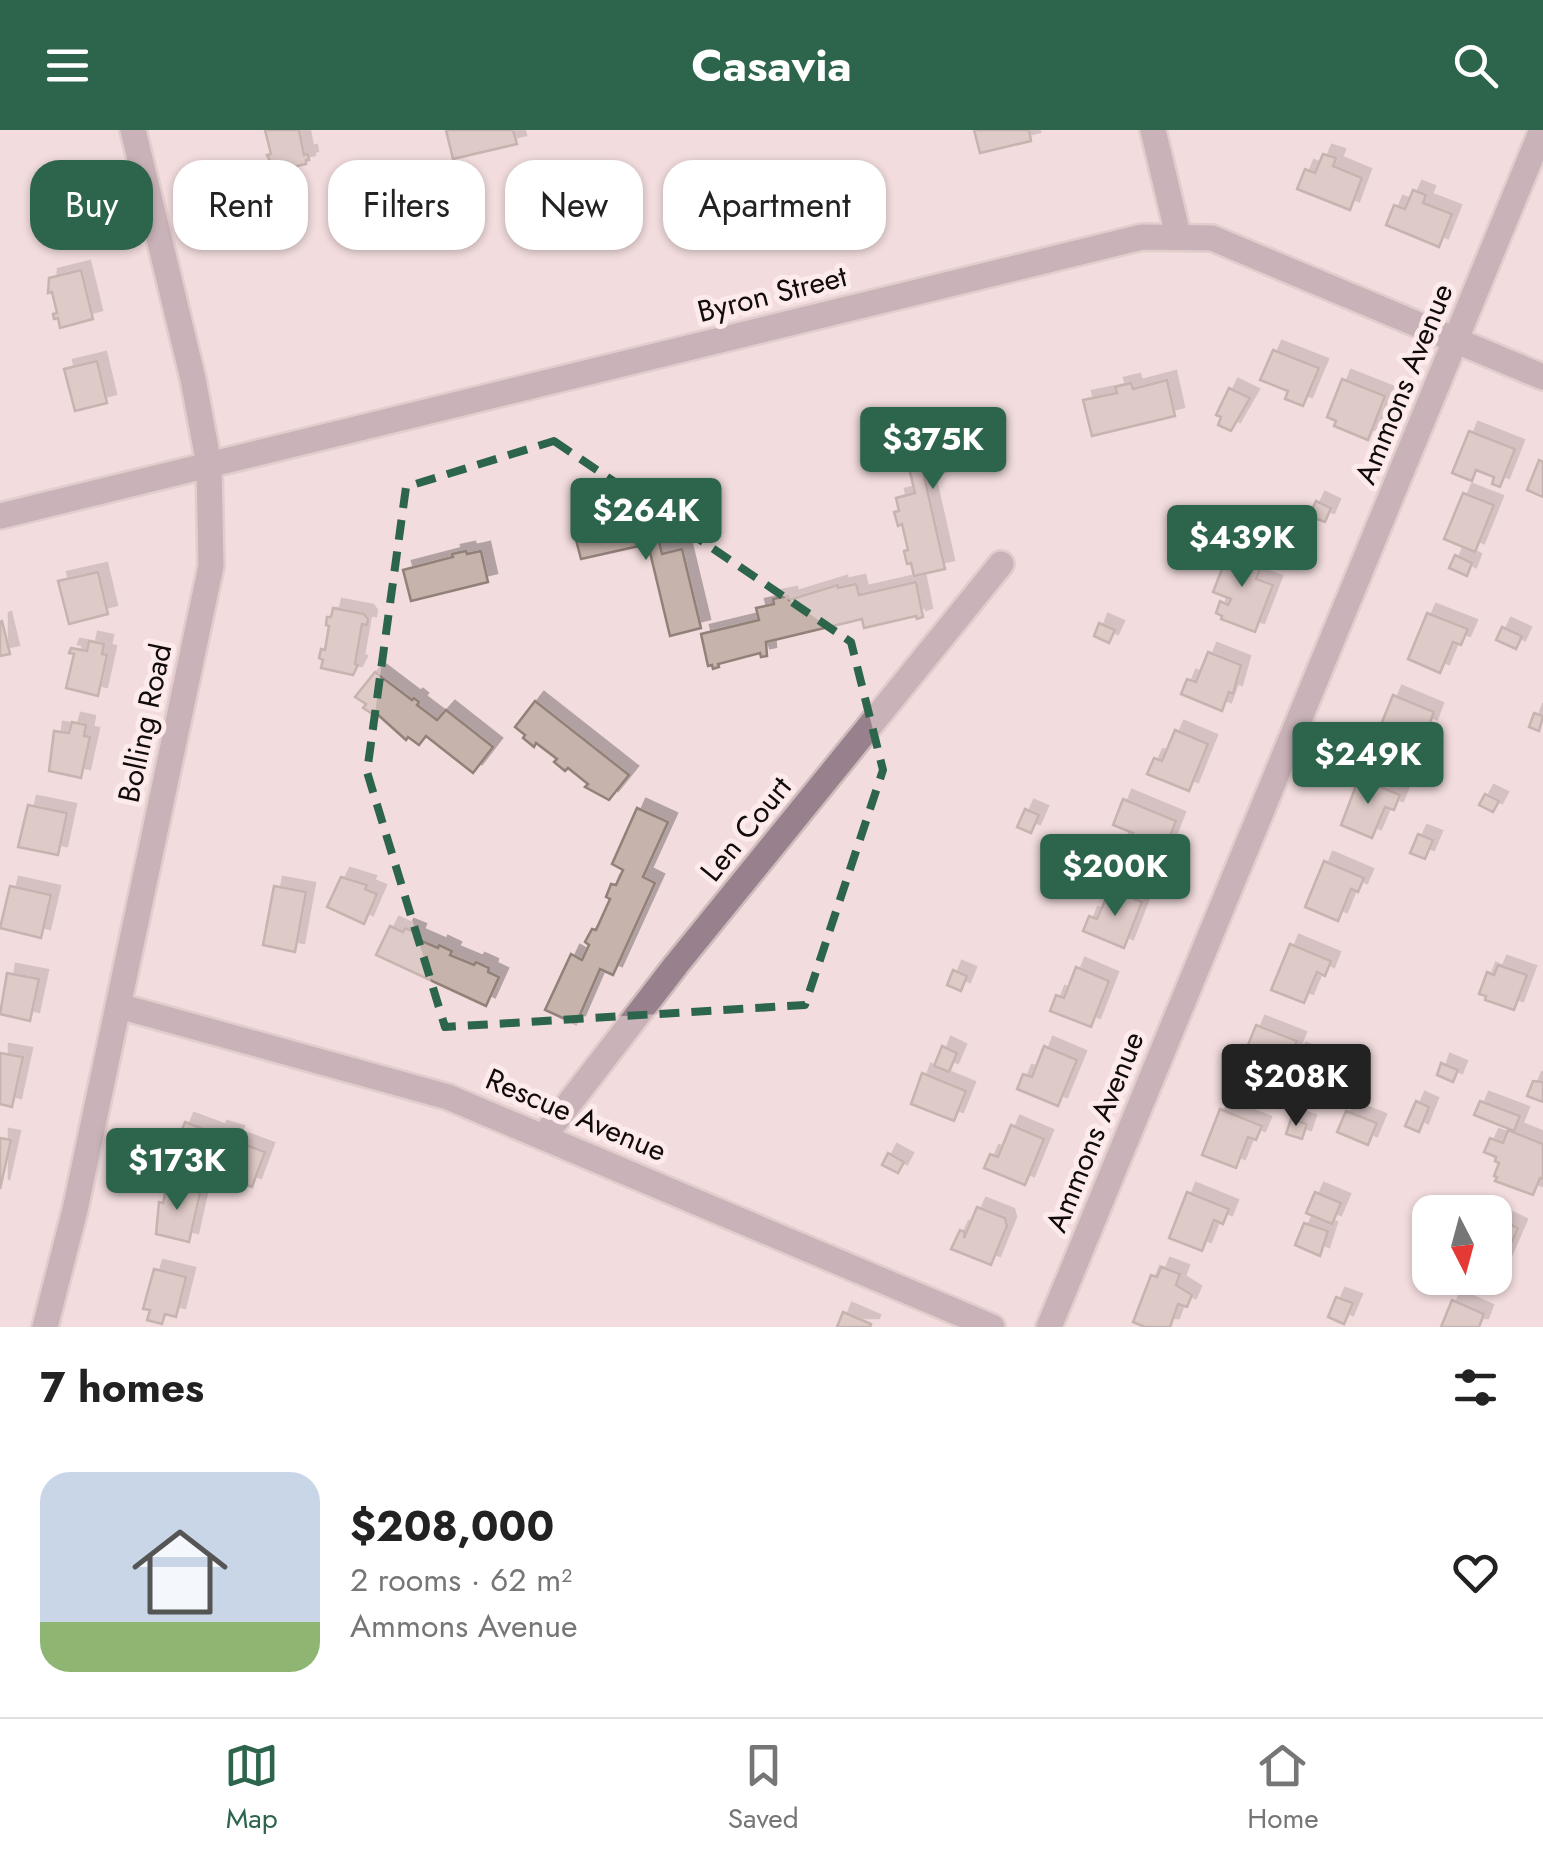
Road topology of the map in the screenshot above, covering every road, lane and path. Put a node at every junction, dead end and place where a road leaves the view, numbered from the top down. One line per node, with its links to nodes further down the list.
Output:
1 (132, 130): 7 (street, Bolling Road)
2 (1154, 130): 4 (street)
3 (1542, 130): 5 (street, Ammons Avenue)
4 (1178, 235): 5 (street, Byron Street); 7 (street, Byron Street)
5 (1457, 341): 6 (street, Byron Street); 14 (street, Ammons Avenue)
6 (1543, 377)
7 (209, 465): 8 (street, Byron Street); 10 (street, Bolling Road)
8 (0, 516)
9 (1001, 564): 11 (street, Len Court)
10 (119, 1006): 11 (street, Rescue Avenue); 12 (street, Bolling Road)
11 (544, 1136): 13 (street, Rescue Avenue)
12 (46, 1327)
13 (992, 1327)
14 (1049, 1327)

